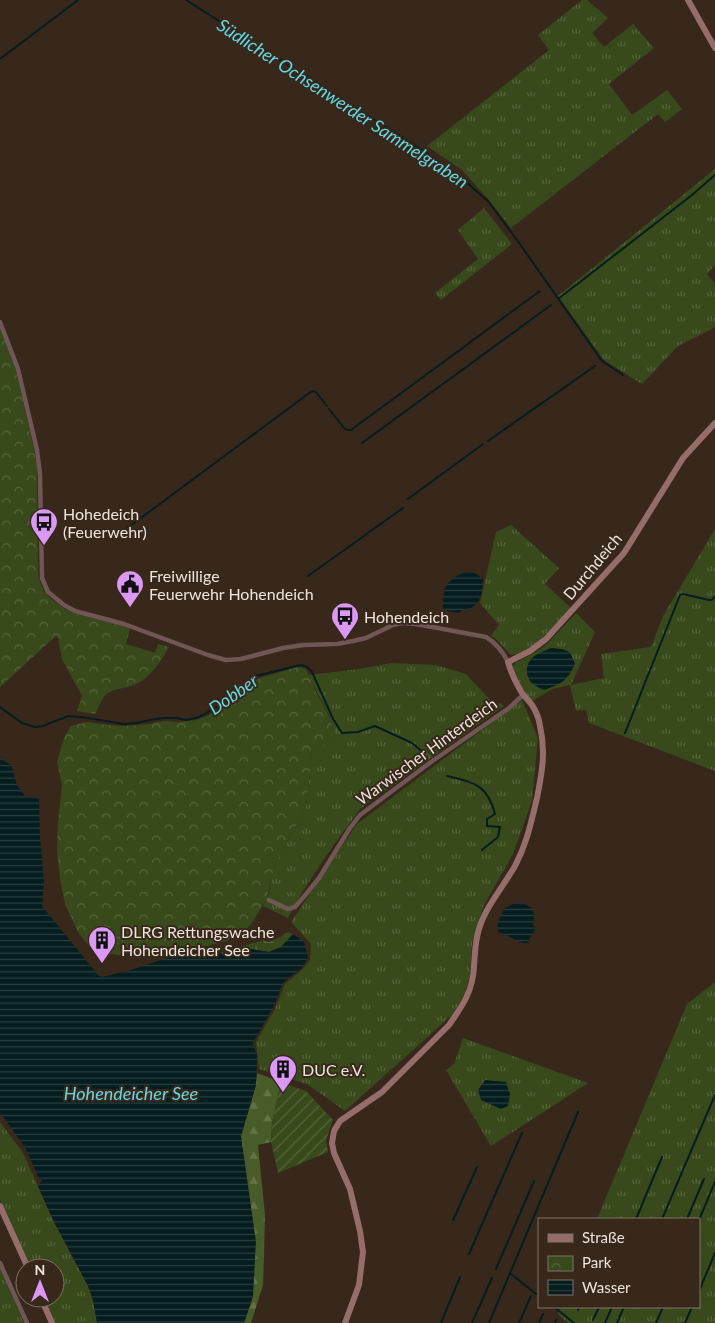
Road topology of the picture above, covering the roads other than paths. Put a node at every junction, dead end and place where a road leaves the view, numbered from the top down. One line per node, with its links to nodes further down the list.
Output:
1 (688, 0): 2 (street)
2 (714, 44)
3 (0, 322): 5 (street)
4 (715, 423): 5 (street, Durchdeich)
5 (508, 662): 6 (street)
6 (523, 695): 7 (street, Warwischer Hinterdeich); 14 (street)
7 (269, 900)
8 (0, 1206): 9 (street)
9 (23, 1258)
10 (0, 1263): 12 (street)
11 (45, 1308): 13 (street)
12 (27, 1323)
13 (52, 1323)
14 (345, 1323)

